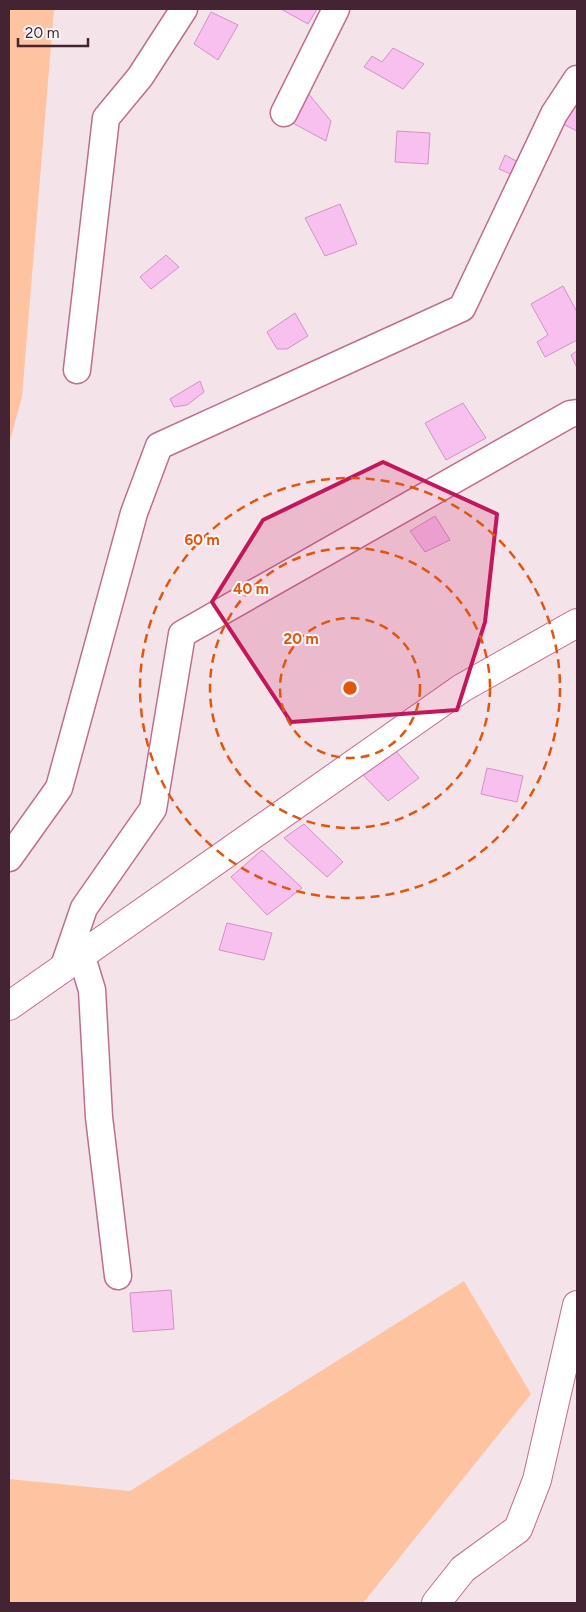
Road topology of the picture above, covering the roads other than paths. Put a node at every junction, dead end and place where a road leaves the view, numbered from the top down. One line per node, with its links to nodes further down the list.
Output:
1 (184, 9): 5 (street)
2 (336, 9): 4 (street)
3 (577, 79): 8 (street)
4 (284, 113)
5 (77, 370)
6 (577, 413): 9 (street)
7 (577, 623): 9 (street)
8 (9, 858)
9 (73, 960): 10 (street); 11 (street)
10 (9, 1006)
11 (118, 1276)
12 (577, 1305): 13 (street)
13 (436, 1603)

